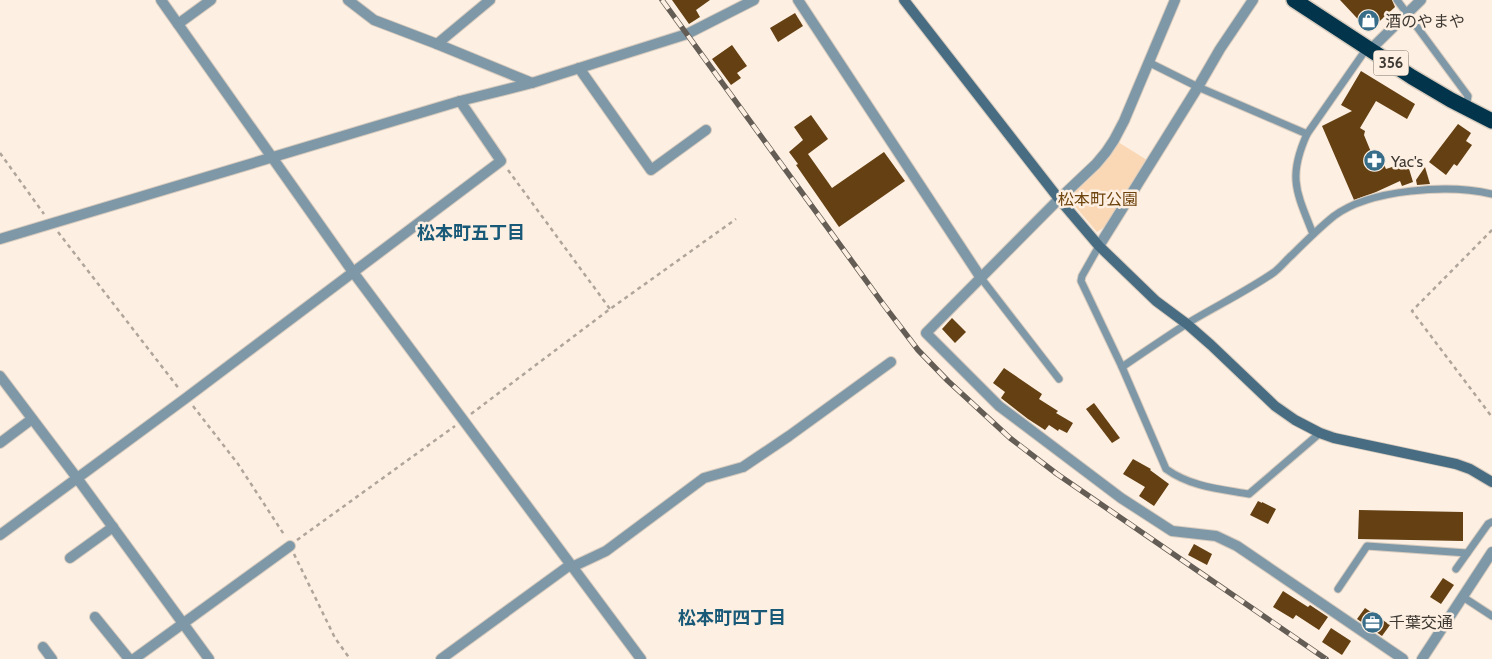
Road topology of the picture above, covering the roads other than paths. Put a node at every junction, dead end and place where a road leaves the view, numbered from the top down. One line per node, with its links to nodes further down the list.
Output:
1 (161, 0): 14 (street)
2 (211, 0): 14 (street)
3 (348, 0): 15 (street)
4 (490, 0): 15 (street)
5 (754, 0): 18 (street)
6 (798, 0): 32 (street)
7 (904, 0): 27 (street)
8 (1175, 0): 17 (street)
9 (1253, 0): 20 (street)
10 (1294, 0): 16 (highway, 356)
11 (1397, 0): 13 (lane)
12 (1421, 0): 13 (street)
13 (1408, 14): 16 (street); 22 (lane)
14 (178, 24): 25 (street)
15 (437, 44): 19 (street)
16 (1368, 49): 22 (highway, 356); 24 (lane)
17 (1148, 62): 20 (lane); 27 (street)
18 (579, 68): 19 (street); 23 (street)
19 (532, 83): 21 (street)
20 (1198, 87): 24 (lane); 30 (street)
21 (460, 101): 25 (street); 31 (street)
22 (1481, 114)
23 (706, 130)
24 (1307, 134): 28 (lane)
25 (273, 158): 29 (street); 31 (street)
26 (1492, 194): 28 (lane)
27 (1059, 199): 30 (street); 32 (street)
28 (1313, 234): 33 (lane)
29 (0, 240)
30 (1099, 246): 33 (street); 35 (lane)
31 (354, 272): 41 (street); 50 (street)
32 (981, 278): 37 (lane); 64 (street)
33 (1187, 324): 35 (lane); 39 (street)
34 (891, 362): 50 (street)
35 (1122, 367): 39 (lane)
36 (0, 376): 38 (street)
37 (1059, 378)
38 (32, 419): 40 (street); 41 (street)
39 (1320, 433): 42 (street)
40 (0, 443)
41 (77, 478): 44 (street); 45 (street)
42 (1492, 481)
43 (1492, 522): 48 (lane)
44 (113, 527): 49 (street); 56 (street)
45 (0, 535)
46 (290, 546): 56 (street)
47 (1492, 552): 53 (street)
48 (1467, 553): 51 (lane); 52 (lane)
49 (70, 558)
50 (571, 566): 62 (street); 63 (street)
51 (1456, 569)
52 (1338, 589)
53 (1463, 597): 55 (lane); 65 (street)
54 (96, 616): 59 (street)
55 (1492, 616)
56 (183, 623): 60 (street); 61 (street)
57 (43, 647): 58 (street)
58 (52, 659)
59 (129, 659)
60 (134, 659)
61 (209, 659)
62 (441, 659)
63 (641, 659)
64 (1403, 659)
65 (1422, 659)

